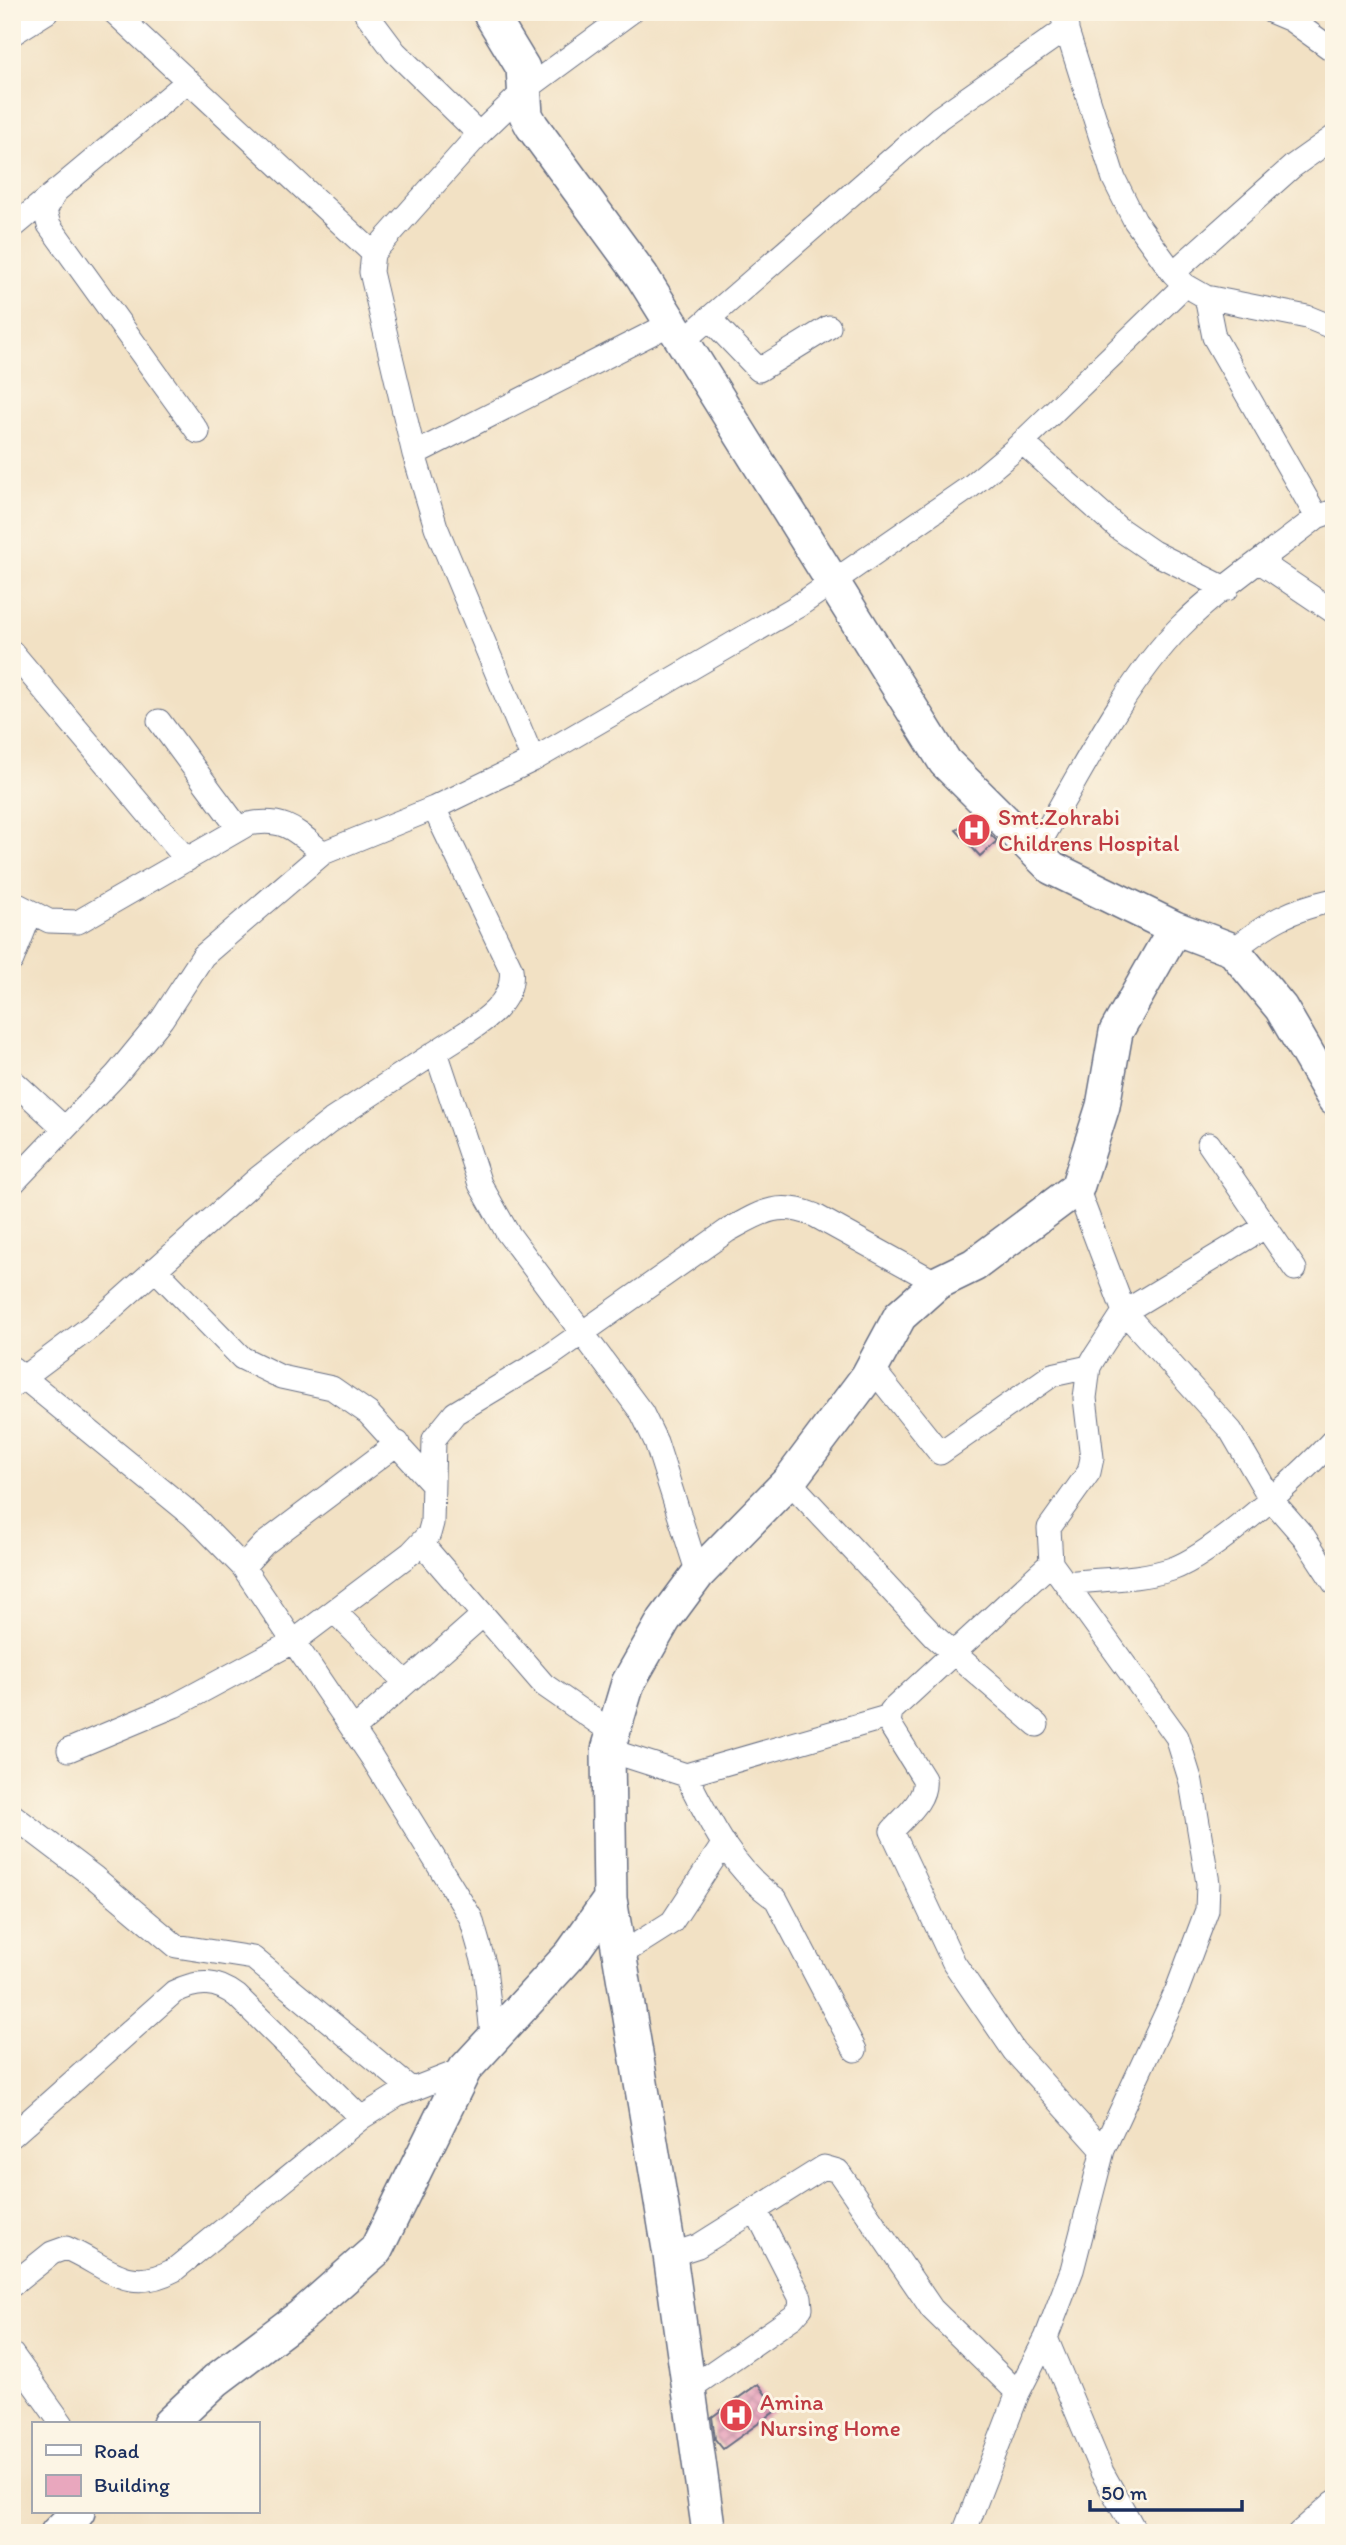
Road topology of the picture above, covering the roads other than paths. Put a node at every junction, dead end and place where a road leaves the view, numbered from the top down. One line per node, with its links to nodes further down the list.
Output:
1 (47, 12): 8 (street)
2 (114, 12): 10 (street)
3 (365, 12): 12 (street)
4 (489, 12): 11 (street)
5 (631, 12): 11 (street)
6 (1272, 12): 9 (street)
7 (1064, 20): 17 (street); 19 (street)
8 (12, 34)
9 (1334, 51)
10 (188, 81): 14 (street); 16 (street)
11 (525, 90): 12 (street); 22 (street)
12 (479, 134): 16 (street)
13 (1334, 137): 17 (street)
14 (56, 191): 15 (street); 23 (street)
15 (12, 228)
16 (373, 253): 25 (street)
17 (1179, 279): 18 (street); 24 (street)
18 (1206, 297): 21 (street); 26 (street)
19 (709, 318): 20 (street); 22 (street)
20 (829, 327)
21 (1334, 328)
22 (677, 332): 25 (street); 28 (street)
23 (198, 432)
24 (1022, 442): 28 (street); 29 (street)
25 (414, 454): 33 (street)
26 (1325, 514): 27 (street)
27 (1260, 562): 29 (street); 30 (street)
28 (833, 582): 33 (street); 36 (street)
29 (1227, 589): 36 (street)
30 (1334, 611)
31 (12, 652): 38 (street)
32 (159, 721): 35 (street)
33 (533, 760): 34 (street)
34 (434, 808): 37 (street); 44 (street)
35 (239, 830): 37 (street); 38 (street)
36 (1035, 851): 41 (street)
37 (323, 853): 47 (street)
38 (187, 860): 40 (street)
39 (1334, 900): 42 (street)
40 (22, 907): 43 (street)
41 (1175, 928): 42 (street); 50 (street)
42 (1233, 950): 46 (street)
43 (12, 960)
44 (436, 1052): 52 (street); 56 (street)
45 (12, 1080): 47 (street)
46 (1334, 1098)
47 (64, 1128): 49 (street)
48 (1209, 1144): 51 (street)
49 (12, 1184)
50 (1077, 1188): 54 (street); 55 (street)
51 (1265, 1227): 53 (street); 55 (street)
52 (155, 1269): 59 (street); 61 (street)
53 (1295, 1269)
54 (937, 1283): 56 (street); 58 (street)
55 (1124, 1312): 57 (street); 64 (street)
56 (582, 1330): 63 (street); 68 (street)
57 (1089, 1367): 58 (street); 66 (street)
58 (872, 1368): 62 (street)
59 (16, 1377): 67 (street)
60 (1334, 1439): 64 (street)
61 (398, 1443): 63 (street); 67 (street)
62 (789, 1481): 68 (street); 74 (street)
63 (432, 1483): 65 (street)
64 (1270, 1498): 69 (street); 70 (street)
65 (422, 1544): 71 (street); 72 (street)
66 (1051, 1563): 69 (street); 74 (street)
67 (243, 1567): 73 (street)
68 (698, 1574): 79 (street)
69 (1066, 1583): 92 (street)
70 (1334, 1583)
71 (334, 1611): 73 (street); 75 (street)
72 (483, 1615): 75 (street); 79 (street)
73 (293, 1642): 78 (street); 80 (street)
74 (956, 1653): 76 (street); 77 (street)
75 (406, 1683): 78 (street)
76 (890, 1716): 81 (street); 92 (street)
77 (1037, 1726)
78 (353, 1730): 86 (street)
79 (611, 1741): 81 (street); 84 (street)
80 (69, 1749)
81 (685, 1775): 83 (street)
82 (12, 1815): 89 (street)
83 (724, 1843): 85 (street); 87 (street)
84 (610, 1899): 85 (street); 86 (street)
85 (620, 1955): 94 (street)
86 (492, 2035): 88 (street)
87 (855, 2049)
88 (465, 2068): 89 (street); 101 (street)
89 (411, 2089): 90 (street)
90 (361, 2118): 91 (street); 95 (street)
91 (12, 2136)
92 (1103, 2150): 96 (street)
93 (755, 2211): 94 (street); 98 (street); 99 (street)
94 (670, 2255): 98 (street)
95 (12, 2285)
96 (1046, 2338): 99 (street); 107 (street)
97 (12, 2354): 100 (street)
98 (689, 2389): 105 (street)
99 (1017, 2393): 106 (street)
100 (60, 2422)
101 (171, 2422)
102 (1334, 2502): 108 (street)
103 (76, 2514): 104 (street)
104 (57, 2533)
105 (709, 2533)
106 (964, 2533)
107 (1136, 2533)
108 (1299, 2533)

